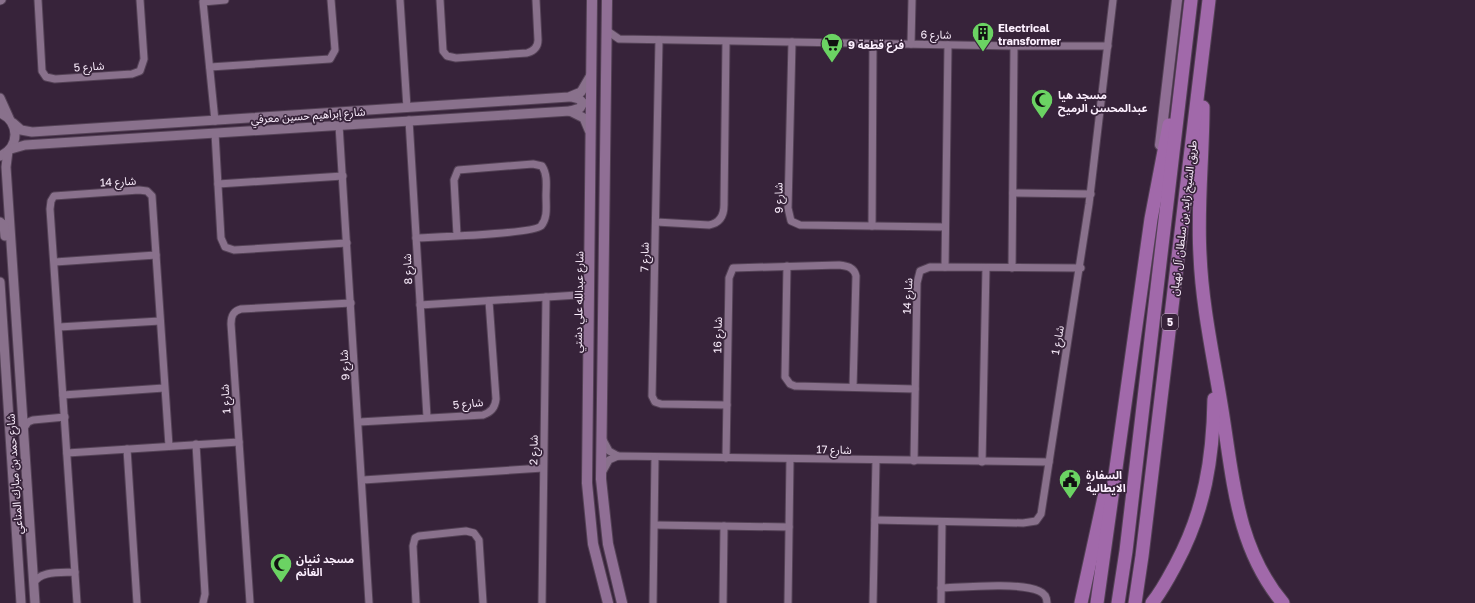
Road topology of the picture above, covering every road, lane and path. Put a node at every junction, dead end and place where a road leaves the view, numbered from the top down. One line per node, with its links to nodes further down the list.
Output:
1 (38, 0): 2 (street, شارع 5)
2 (140, 0)
3 (225, 0): 29 (street)
4 (331, 0): 29 (street)
5 (400, 0): 33 (street)
6 (440, 0): 7 (street)
7 (536, 0)
8 (592, 0): 30 (main road, شارع عبدالله علي دشتي)
9 (601, 0): 16 (main road)
10 (606, 0): 16 (main road)
11 (912, 0): 23 (street)
12 (1113, 0): 26 (street, شارع 1)
13 (1177, 0): 50 (main road)
14 (1191, 0): 28 (highway, طريق الشيخ زايد بن سلطان آل نهيان / 5)
15 (1209, 0): 19 (highway, طريق الشيخ زايد بن سلطان آل نهيان / 5)
16 (606, 30): 17 (street); 27 (main road)
17 (619, 39): 18 (street, شارع 6); 27 (street)
18 (659, 40): 20 (street, شارع 6); 52 (street, شارع 7)
19 (1204, 41): 76 (highway); 113 (highway, طريق الشيخ زايد بن سلطان آل نهيان / 5)
20 (726, 42): 21 (street, شارع 6); 52 (street)
21 (792, 42): 22 (street, شارع 6); 53 (street, شارع 9)
22 (873, 44): 23 (street, شارع 6); 53 (street)
23 (911, 44): 24 (street, شارع 6)
24 (948, 45): 25 (street, شارع 6); 54 (street)
25 (1014, 46): 26 (street, شارع 6); 48 (street)
26 (1108, 46): 49 (street, شارع 1)
27 (606, 48): 89 (main road)
28 (1184, 65): 50 (highway); 139 (highway, طريق الشيخ زايد بن سلطان آل نهيان / 5)
29 (210, 67): 38 (street)
30 (592, 70): 31 (street); 42 (main road, شارع عبدالله علي دشتي)
31 (569, 97): 33 (street, شارع إبراهيم حسين معرفي); 34 (street)
32 (0, 98): 37 (street)
33 (408, 108): 38 (street, شارع إبراهيم حسين معرفي)
34 (570, 111): 36 (street, شارع إبراهيم حسين معرفي); 42 (street)
35 (0, 113): 37 (street, شارع إبراهيم حسين معرفي)
36 (409, 120): 39 (street, شارع إبراهيم حسين معرفي); 56 (street, شارع 8)
37 (11, 121): 40 (street, شارع إبراهيم حسين معرفي); 44 (street, شارع حمد بن مبارك المناعي)
38 (215, 121): 40 (street, شارع إبراهيم حسين معرفي)
39 (339, 125): 41 (street, شارع إبراهيم حسين معرفي); 46 (street, شارع 9)
40 (120, 127): 43 (street)
41 (215, 133): 43 (street, شارع إبراهيم حسين معرفي); 47 (street)
42 (591, 139): 67 (main road, شارع عبدالله علي دشتي)
43 (92, 141): 44 (street, شارع إبراهيم حسين معرفي)
44 (9, 150): 45 (street, شارع إبراهيم حسين معرفي); 60 (street, شارع حمد بن مبارك المناعي)
45 (0, 156)
46 (343, 176): 47 (street); 57 (street, شارع 9)
47 (218, 184): 57 (street)
48 (1013, 193): 49 (street); 64 (street)
49 (1091, 194): 65 (street, شارع 1)
50 (1151, 219): 80 (highway)
51 (0, 222): 60 (street)
52 (656, 222): 82 (street, شارع 7)
53 (872, 226): 54 (street, شارع 9)
54 (946, 227): 62 (street)
55 (457, 235): 55 (street); 56 (street)
56 (416, 238): 73 (street, شارع 8)
57 (347, 243): 71 (street, شارع 9)
58 (156, 255): 59 (street); 59 (street, شارع 14); 74 (street, شارع 14)
59 (55, 262): 75 (street, شارع 14)
60 (13, 266): 83 (street, شارع حمد بن مبارك المناعي)
61 (787, 266): 77 (street); 77 (street, شارع 16); 82 (street, شارع 16)
62 (945, 267): 63 (street, شارع 14); 79 (street, شارع 14)
63 (986, 268): 64 (street, شارع 14); 101 (street)
64 (1012, 268): 65 (street, شارع 14)
65 (1081, 268): 102 (street, شارع 1)
66 (0, 282): 119 (street, شارع حمد بن مبارك المناعي)
67 (590, 287): 68 (street); 72 (main road, شارع عبدالله علي دشتي)
68 (578, 295): 69 (street); 72 (street)
69 (546, 297): 70 (street); 103 (street, شارع 2)
70 (489, 301): 73 (street); 85 (street, شارع 5)
71 (351, 303): 87 (street, شارع 9); 90 (street, شارع 1)
72 (590, 304): 106 (main road, شارع عبدالله علي دشتي)
73 (420, 305): 85 (street, شارع 8)
74 (160, 320): 75 (street); 78 (street, شارع 14)
75 (59, 327): 81 (street, شارع 14)
76 (1211, 345): 142 (highway); 143 (highway)
77 (853, 387): 79 (street)
78 (164, 388): 81 (street); 92 (street, شارع 14)
79 (915, 389): 100 (street, شارع 14)
80 (1128, 391): 137 (highway); 138 (highway)
81 (63, 395): 84 (street, شارع 14)
82 (727, 405): 97 (street, شارع 16)
83 (22, 413): 86 (street); 88 (street, شارع حمد بن مبارك المناعي)
84 (65, 417): 86 (street); 94 (street, شارع 14)
85 (427, 417): 87 (street, شارع 5)
86 (33, 420): 88 (street)
87 (359, 422): 105 (street, شارع 9)
88 (24, 428): 114 (street, شارع حمد بن مبارك المناعي)
89 (602, 434): 95 (street); 104 (main road)
90 (239, 442): 91 (street); 124 (street, شارع 1)
91 (196, 444): 92 (street); 123 (street)
92 (169, 446): 93 (street)
93 (127, 449): 94 (street); 122 (street)
94 (67, 452): 115 (street, شارع 14)
95 (618, 456): 96 (street, شارع 17); 104 (street)
96 (655, 456): 97 (street, شارع 17); 109 (street)
97 (726, 458): 98 (street, شارع 17)
98 (790, 459): 99 (street, شارع 17); 111 (street)
99 (876, 460): 100 (street, شارع 17); 107 (street)
100 (914, 461): 101 (street, شارع 17)
101 (982, 462): 102 (street, شارع 17)
102 (1049, 462): 108 (street, شارع 1)
103 (543, 468): 105 (street); 128 (street, شارع 2)
104 (601, 479): 112 (main road)
105 (363, 480): 125 (street, شارع 9)
106 (587, 495): 112 (main road); 129 (main road, شارع عبدالله علي دشتي)
107 (875, 520): 108 (street, شارع 1); 134 (street)
108 (942, 522): 118 (street)
109 (655, 525): 110 (street); 131 (street)
110 (724, 526): 111 (street); 132 (street)
111 (789, 528): 133 (street)
112 (608, 544): 130 (main road)
113 (1142, 556): 140 (highway, طريق الشيخ زايد بن سلطان آل نهيان / 5); 141 (highway)
114 (32, 567): 116 (street); 117 (street, شارع حمد بن مبارك المناعي)
115 (75, 572): 116 (street); 121 (street, شارع 14)
116 (42, 575): 117 (street)
117 (34, 584): 120 (street, شارع حمد بن مبارك المناعي)
118 (941, 588): 135 (street); 136 (street)
119 (21, 603)
120 (35, 603)
121 (77, 603)
122 (137, 603)
123 (203, 603)
124 (250, 603)
125 (369, 603)
126 (416, 603): 127 (street)
127 (483, 603)
128 (542, 603)
129 (608, 603)
130 (622, 603)
131 (653, 603)
132 (723, 603)
133 (788, 603)
134 (873, 603)
135 (941, 603)
136 (1047, 603)
137 (1081, 603)
138 (1097, 603)
139 (1118, 603)
140 (1135, 603)
141 (1139, 603)
142 (1152, 603)
143 (1283, 603)

